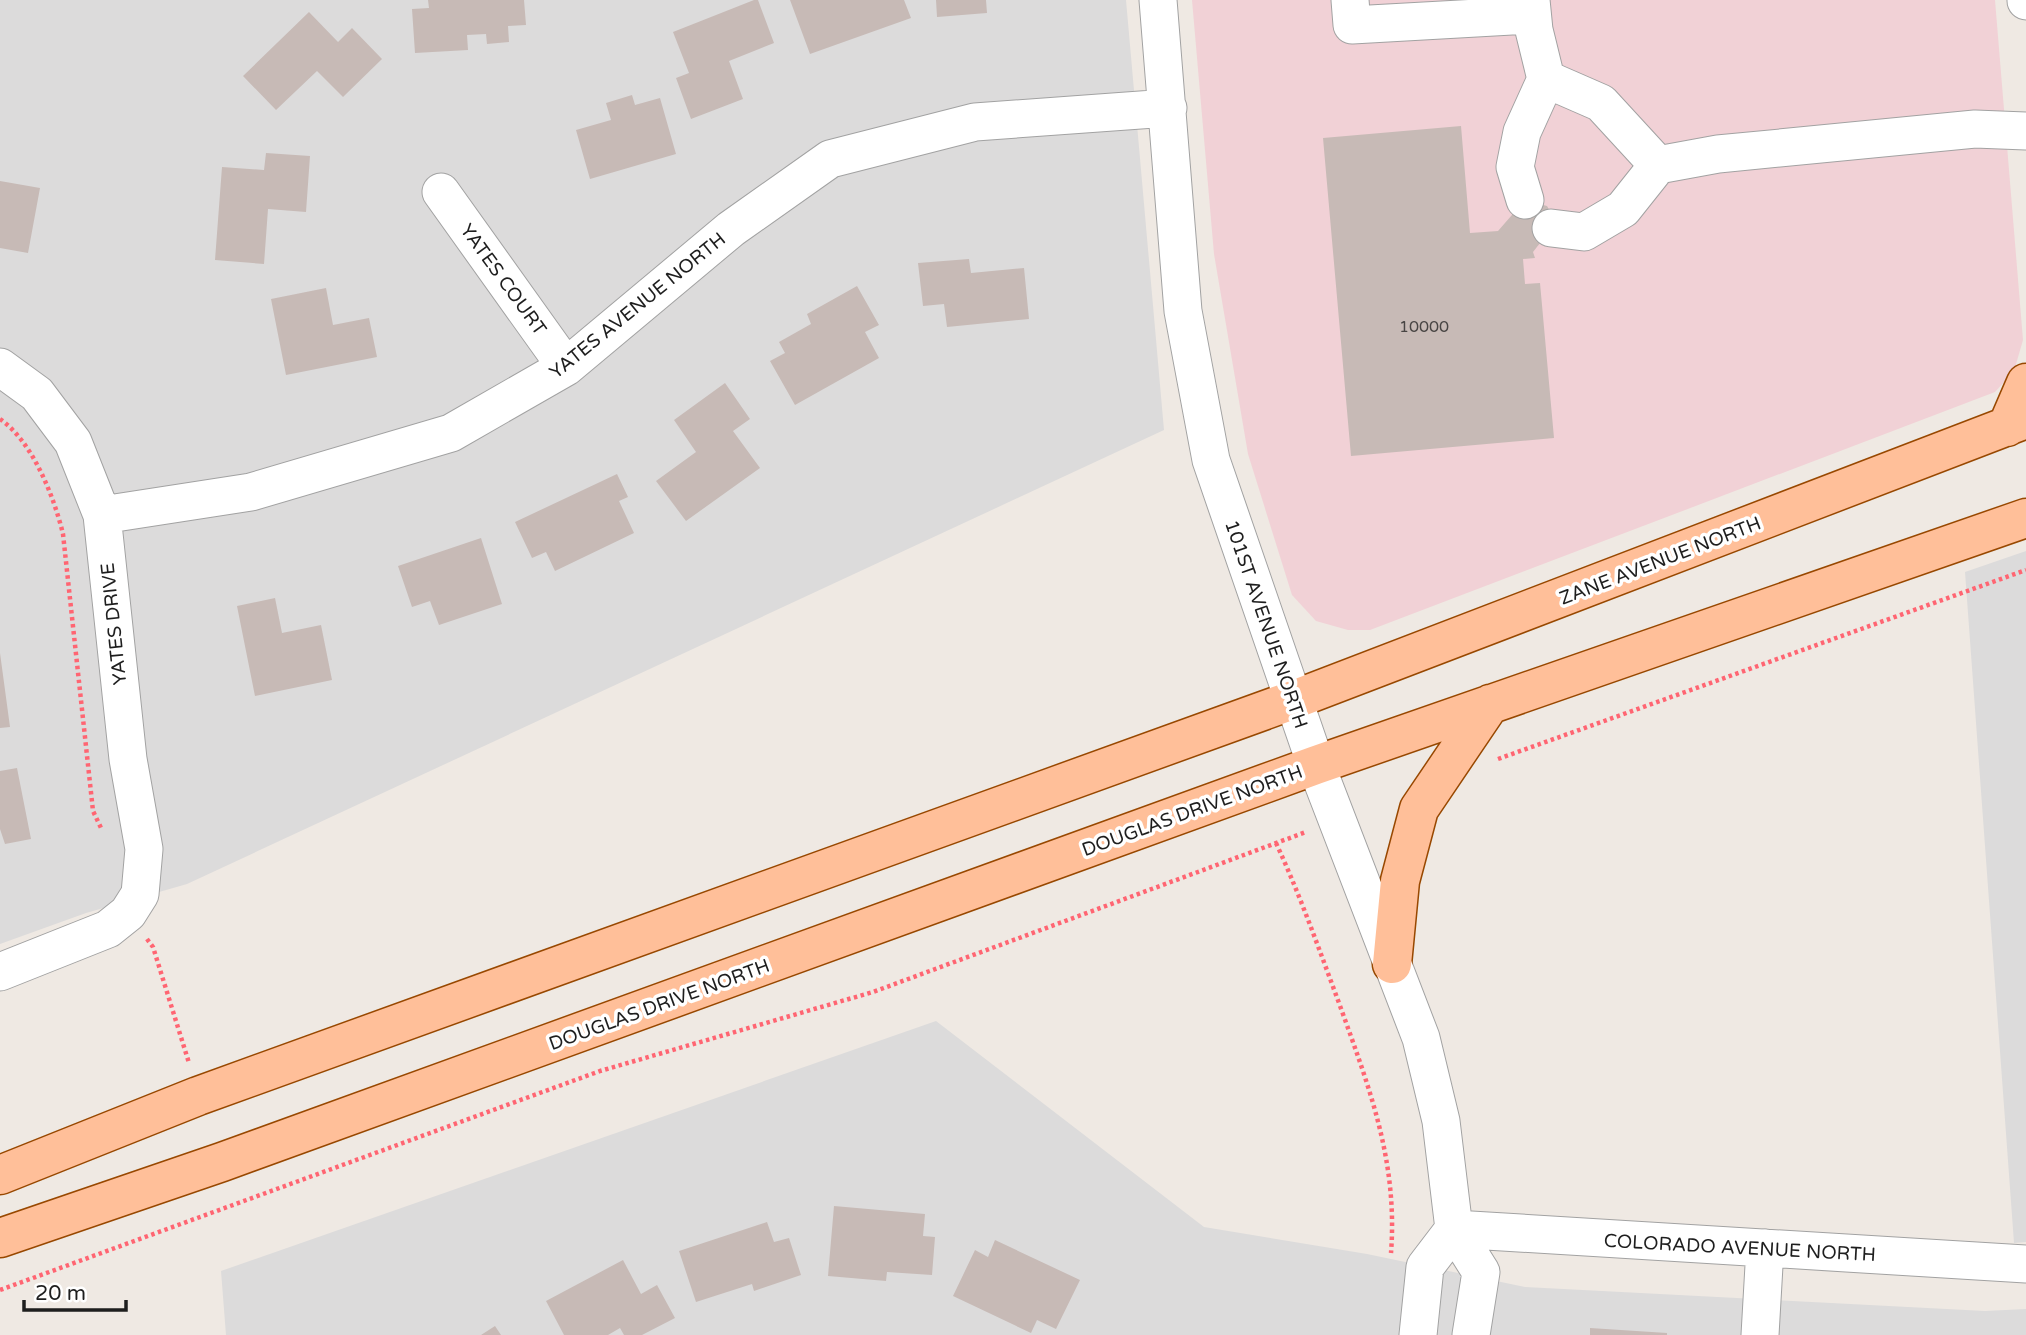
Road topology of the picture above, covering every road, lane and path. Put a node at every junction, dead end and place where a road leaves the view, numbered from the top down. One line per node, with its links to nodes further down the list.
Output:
1 (1158, 0): 5 (street, 101ST AVENUE NORTH)
2 (1350, 0): 3 (street)
3 (1532, 7): 4 (street)
4 (1546, 79): 7 (street); 9 (street)
5 (1168, 108): 12 (street, YATES AVENUE NORTH); 18 (street, 101ST AVENUE NORTH)
6 (2026, 131): 7 (street)
7 (1658, 165): 10 (street)
8 (441, 192): 12 (street, YATES COURT)
9 (1525, 200)
10 (1552, 228)
11 (0, 367): 15 (street, YATES DRIVE)
12 (566, 367): 15 (street, YATES AVENUE NORTH)
13 (2026, 383): 14 (main road)
14 (2016, 423): 18 (main road, ZANE AVENUE NORTH)
15 (102, 515): 25 (street, YATES DRIVE)
16 (2026, 518): 19 (main road)
17 (2026, 570): 20 (path)
18 (1293, 700): 21 (street, 101ST AVENUE NORTH); 26 (main road)
19 (1490, 705): 21 (main road); 24 (main road)
20 (1491, 761)
21 (1316, 765): 22 (street, 101ST AVENUE NORTH); 28 (main road, DOUGLAS DRIVE NORTH)
22 (1338, 820): 23 (path); 24 (street, 101ST AVENUE NORTH)
23 (1276, 843): 30 (path); 32 (path)
24 (1392, 964): 27 (street, 101ST AVENUE NORTH)
25 (0, 972)
26 (0, 1175)
27 (1454, 1229): 29 (street, COLORADO AVENUE NORTH); 33 (street); 34 (street, 101ST AVENUE NORTH)
28 (0, 1238)
29 (1766, 1248): 31 (street, COLORADO AVENUE NORTH); 35 (street)
30 (1390, 1262)
31 (2026, 1264)
32 (0, 1290)
33 (1418, 1335)
34 (1471, 1335)
35 (1760, 1335)

